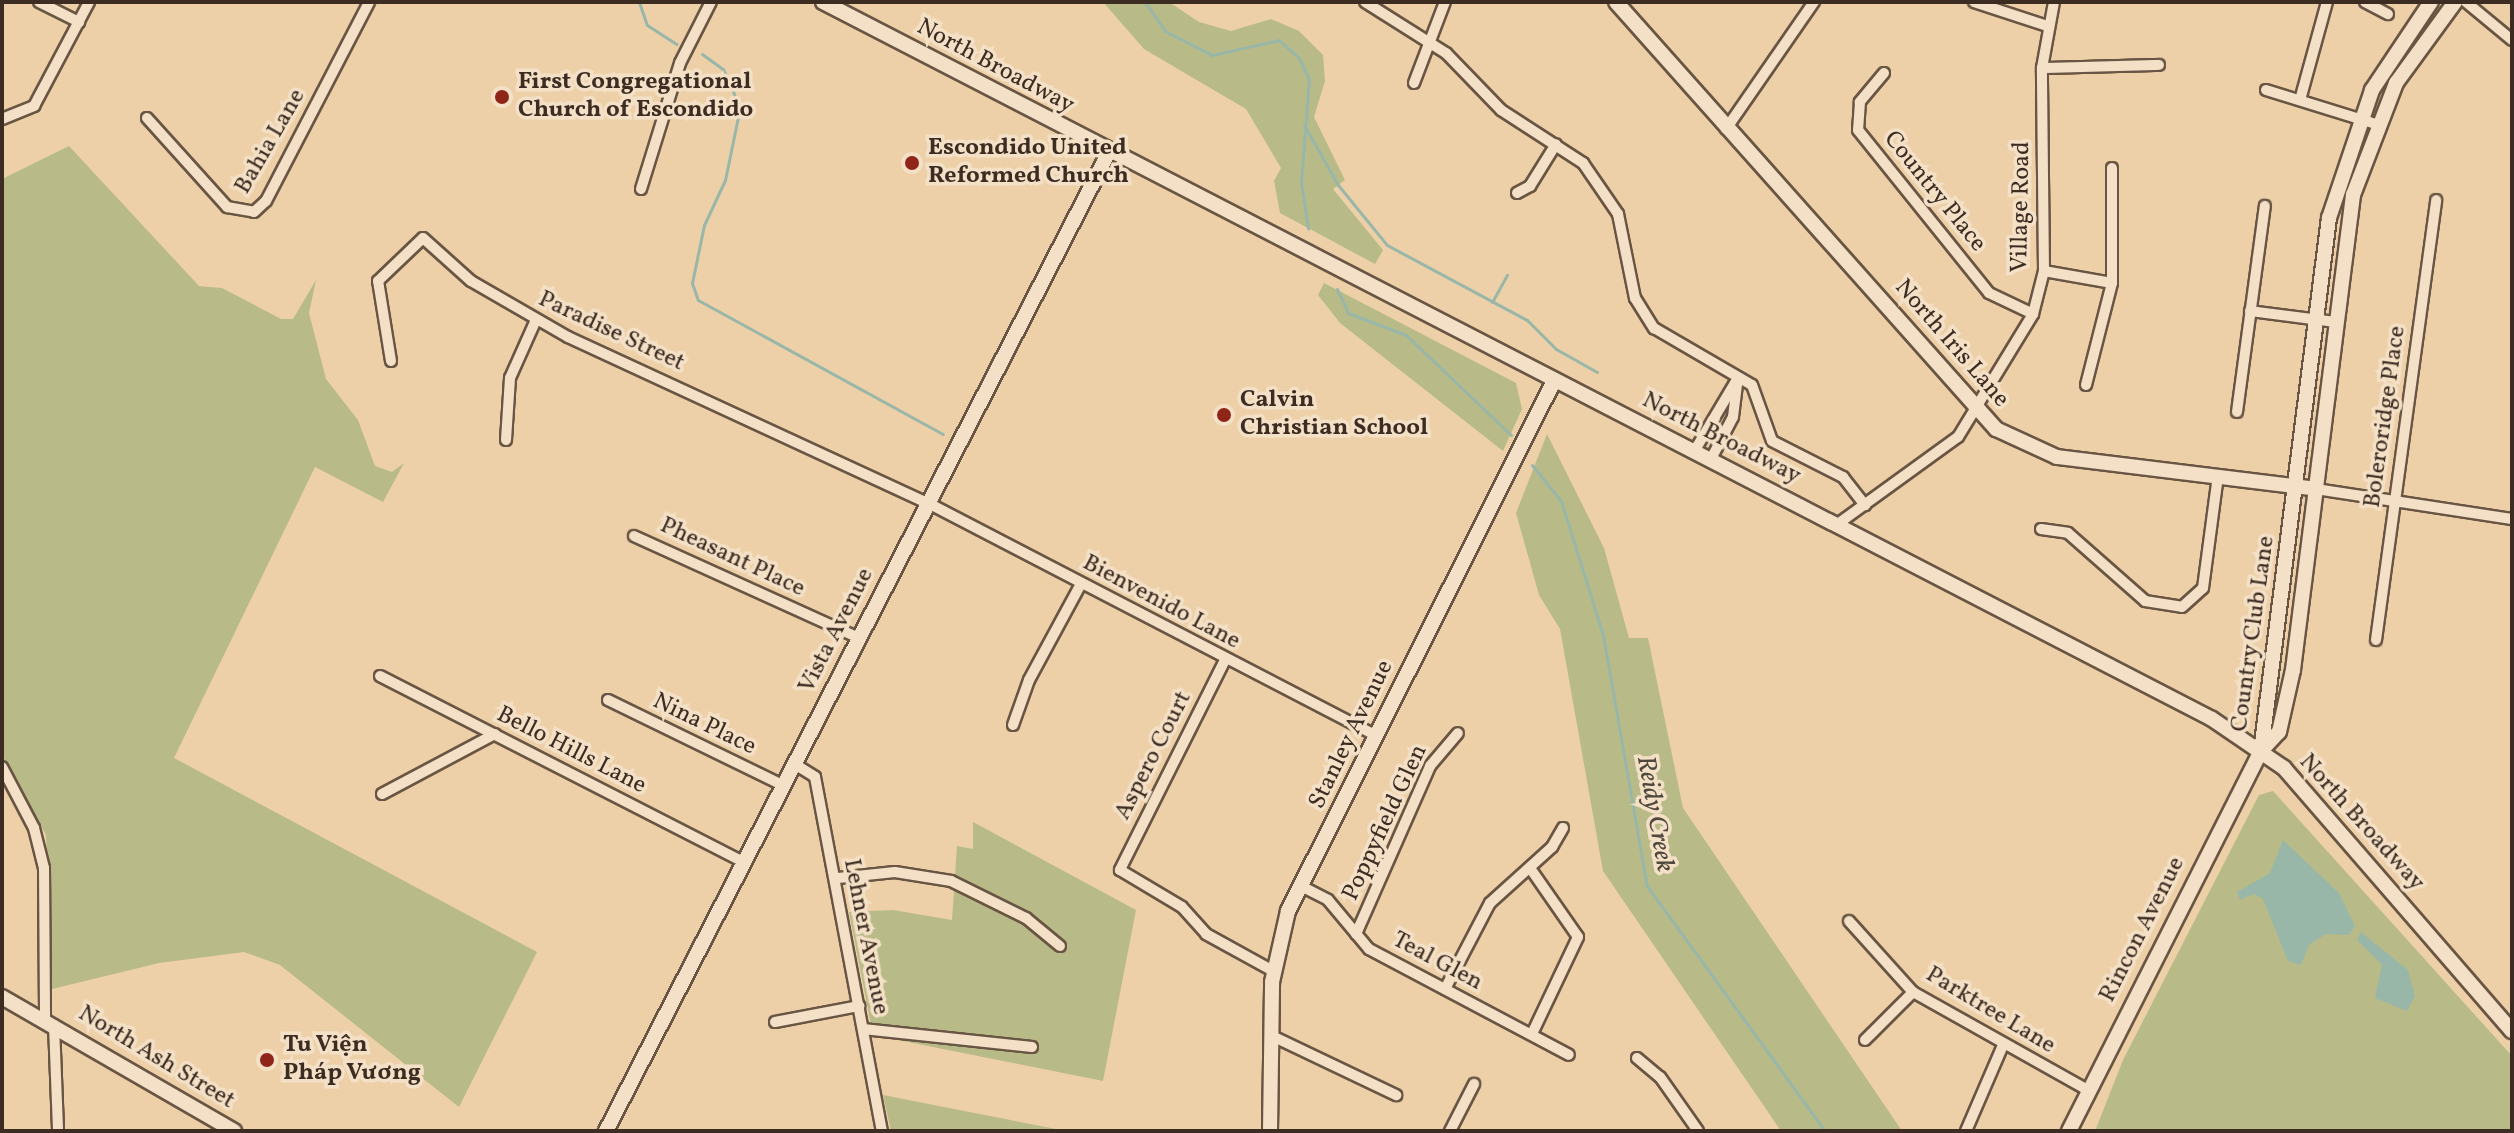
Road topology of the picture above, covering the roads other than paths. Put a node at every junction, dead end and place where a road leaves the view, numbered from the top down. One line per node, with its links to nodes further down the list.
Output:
1 (39, 2): 18 (street)
2 (89, 2): 18 (street)
3 (369, 2): 29 (street, Bahia Lane)
4 (711, 2): 36 (street)
5 (823, 2): 34 (main road, North Broadway)
6 (1365, 2): 21 (street)
7 (1445, 2): 21 (street)
8 (1616, 2): 32 (main road, North Iris Lane)
9 (1814, 2): 32 (street)
10 (1974, 2): 19 (street)
11 (2054, 2): 19 (street, Village Road)
12 (2327, 2): 27 (street)
13 (2365, 2): 17 (street)
14 (2431, 2): 28 (main road, Country Club Lane)
15 (2455, 2): 31 (main road, Country Club Lane)
16 (2466, 2): 20 (street)
17 (2388, 14)
18 (79, 22): 30 (street)
19 (2047, 26): 23 (street, Village Road)
20 (2512, 40)
21 (1428, 42): 25 (street); 33 (street)
22 (2159, 65): 23 (street)
23 (2042, 68): 40 (street, Village Road)
24 (1884, 73): 43 (street, Country Place)
25 (1414, 83)
26 (2266, 90): 27 (street)
27 (2300, 100): 28 (street)
28 (2359, 117): 31 (street); 44 (main road, Country Club Lane)
29 (147, 118)
30 (2, 119)
31 (2376, 124): 46 (main road, Country Club Lane)
32 (1726, 129): 51 (main road, North Iris Lane)
33 (1556, 144): 37 (street); 48 (street)
34 (1109, 152): 49 (main road, North Broadway); 60 (main road, Vista Avenue)
35 (2112, 168): 41 (street)
36 (641, 189)
37 (1517, 193)
38 (2436, 200): 59 (street, Boleroridge Place)
39 (2265, 206): 42 (street)
40 (2044, 271): 41 (street); 43 (street, Village Road)
41 (2112, 283): 50 (street)
42 (2250, 311): 44 (street); 52 (street)
43 (2033, 314): 51 (street, Village Road)
44 (2316, 319): 46 (street); 57 (main road, Country Club Lane)
45 (536, 320): 47 (street, Paradise Street); 53 (street); 60 (street, Paradise Street)
46 (2336, 322): 58 (main road, Country Club Lane)
47 (391, 361)
48 (1738, 378): 54 (street); 55 (street); 61 (street)
49 (1554, 381): 54 (main road, North Broadway); 75 (main road, Stanley Avenue)
50 (2086, 385)
51 (1979, 412): 56 (main road, North Iris Lane); 61 (street, Village Road)
52 (2237, 412)
53 (506, 440)
54 (1695, 450): 55 (main road, North Broadway)
55 (1711, 459): 63 (main road, North Broadway)
56 (2218, 476): 57 (main road, North Iris Lane); 64 (street)
57 (2296, 486): 58 (main road, North Iris Lane); 76 (main road, Country Club Lane)
58 (2316, 489): 59 (street, North Iris Lane); 76 (main road, Country Club Lane)
59 (2394, 499): 62 (street, North Iris Lane); 68 (street, Boleroridge Place)
60 (928, 503): 66 (street, Bienvenido Lane); 67 (main road, Vista Avenue)
61 (1865, 505): 63 (street, Village Road)
62 (2511, 517)
63 (1839, 523): 76 (main road, North Broadway)
64 (2041, 529)
65 (634, 536): 67 (street, Pheasant Place)
66 (1081, 584): 69 (street, Bienvenido Lane); 72 (street)
67 (857, 637): 77 (main road, Vista Avenue)
68 (2376, 640)
69 (1225, 660): 75 (street, Bienvenido Lane); 89 (street, Aspero Court)
70 (380, 676): 74 (street, Bello Hills Lane)
71 (608, 700): 79 (street, Nina Place)
72 (1013, 725)
73 (1458, 733): 87 (street, Poppyfield Glen)
74 (495, 734): 80 (street); 82 (street, Bello Hills Lane)
75 (1377, 736): 85 (main road, Stanley Avenue)
76 (2261, 751): 97 (main road, North Broadway); 106 (main road, Rincon Avenue)
77 (793, 763): 79 (main road, Vista Avenue); 84 (street, Lehner Avenue)
78 (2, 767): 94 (street)
79 (782, 785): 82 (main road, Vista Avenue)
80 (382, 794)
81 (1563, 828): 83 (street)
82 (743, 862): 111 (main road, Vista Avenue)
83 (1530, 868): 90 (street); 98 (street)
84 (838, 878): 88 (street); 93 (street, Lehner Avenue)
85 (1301, 886): 87 (street, Teal Glen); 89 (main road, Stanley Avenue)
86 (1849, 921): 91 (street, Parktree Lane)
87 (1356, 934): 90 (street, Teal Glen)
88 (1060, 946)
89 (1275, 972): 99 (main road, Stanley Avenue)
90 (1445, 989): 98 (street, Teal Glen)
91 (1913, 992): 100 (street); 101 (street, Parktree Lane)
92 (2, 997): 94 (main road, North Ash Street)
93 (859, 1006): 95 (street); 96 (street, Lehner Avenue)
94 (50, 1019): 109 (street); 110 (main road, North Ash Street)
95 (775, 1022)
96 (863, 1029): 102 (street); 112 (street, Lehner Avenue)
97 (2512, 1031)
98 (1532, 1034): 103 (street, Teal Glen)
99 (1270, 1035): 107 (street); 113 (main road, Stanley Avenue)
100 (1865, 1040)
101 (2003, 1045): 106 (street, Parktree Lane); 115 (street)
102 (1032, 1047)
103 (1569, 1055)
104 (1637, 1058): 108 (street)
105 (1474, 1084): 114 (street)
106 (2086, 1089): 116 (main road, Rincon Avenue)
107 (1396, 1095)
108 (1696, 1127)
109 (58, 1131)
110 (234, 1131)
111 (606, 1131)
112 (882, 1131)
113 (1270, 1131)
114 (1450, 1131)
115 (1966, 1131)
116 (2069, 1131)

